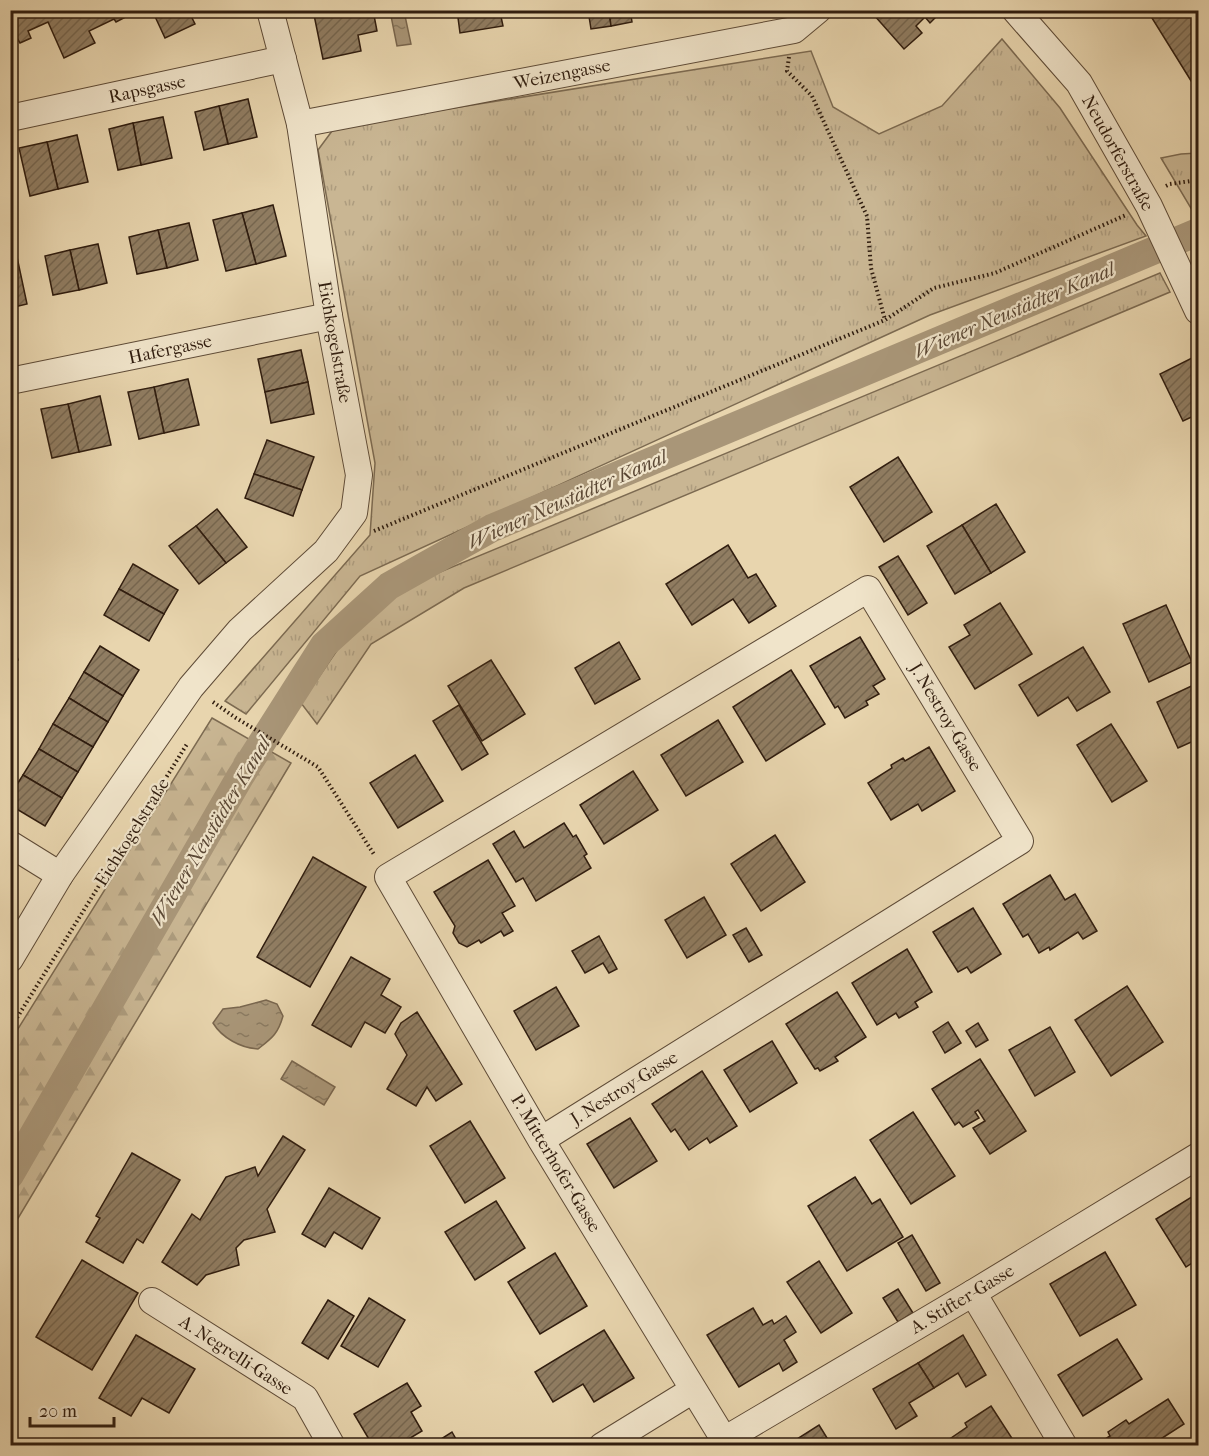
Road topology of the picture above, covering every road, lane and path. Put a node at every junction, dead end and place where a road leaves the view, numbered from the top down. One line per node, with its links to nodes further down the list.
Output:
1 (270, 10): 5 (street, Eichkogelstraße)
2 (818, 10): 4 (street, Weizengasse)
3 (1015, 10): 9 (street, Neudorferstraße)
4 (794, 30): 7 (street, Weizengasse); 11 (path)
5 (283, 59): 6 (street, Rapsgasse); 7 (street, Eichkogelstraße)
6 (10, 118)
7 (300, 124): 10 (street, Eichkogelstraße)
8 (1124, 217): 11 (path)
9 (1196, 305)
10 (329, 316): 12 (street, Hafergasse); 19 (street, Eichkogelstraße)
11 (885, 320): 13 (path)
12 (10, 381)
13 (370, 532)
14 (218, 693): 15 (path)
15 (213, 702)
16 (236, 718): 20 (path)
17 (188, 742): 22 (path, Eichkogelstraße)
18 (10, 844): 19 (street)
19 (60, 875): 21 (street, Eichkogelstraße)
20 (388, 877): 23 (street, P. Mitterhofer-Gasse); 23 (street, J. Nestroy-Gasse)
21 (10, 959)
22 (10, 1029)
23 (541, 1140): 27 (street, P. Mitterhofer-Gasse)
24 (1198, 1156): 25 (street, A. Stifter-Gasse)
25 (973, 1293): 28 (street, A. Stifter-Gasse); 31 (street)
26 (153, 1301): 29 (street, A. Negrelli-Gasse)
27 (693, 1390): 28 (street, P. Mitterhofer-Gasse); 30 (street)
28 (726, 1443)
29 (332, 1446)
30 (602, 1446)
31 (1064, 1446)

